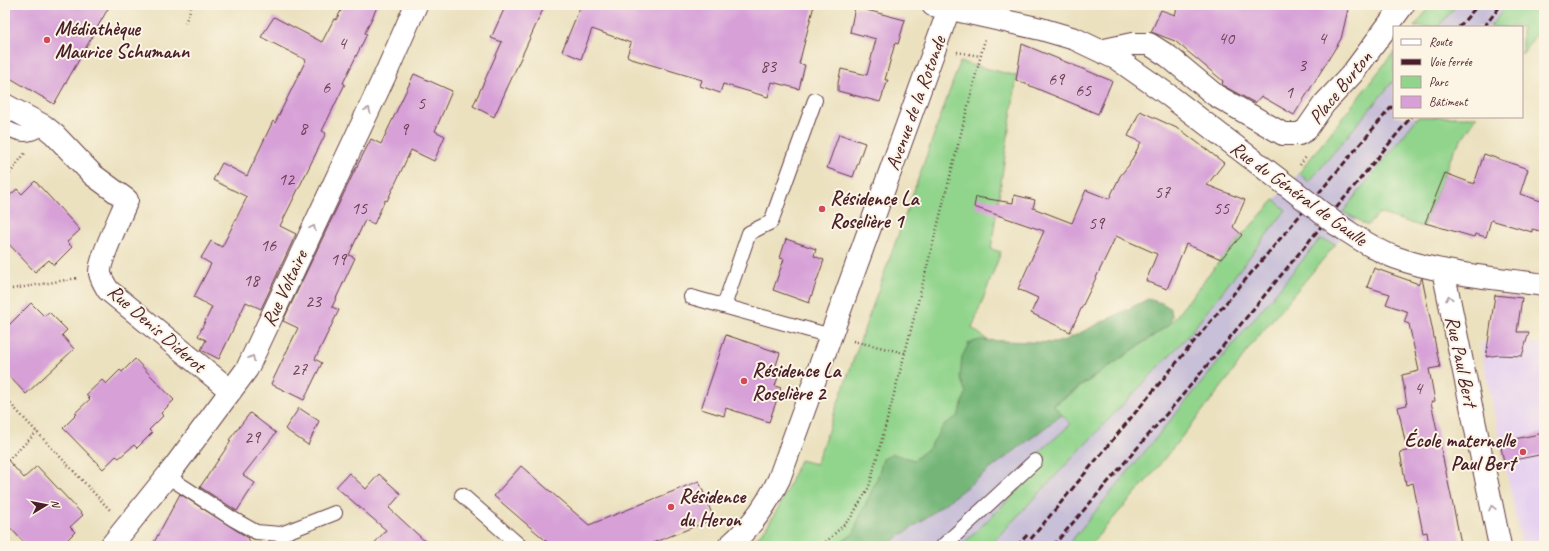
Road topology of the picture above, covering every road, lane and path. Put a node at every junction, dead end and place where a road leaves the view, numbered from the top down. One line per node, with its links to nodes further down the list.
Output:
1 (192, 5): 6 (path)
2 (416, 5): 21 (street, Rue Voltaire, one-way to 2)
3 (1403, 5): 12 (street, Place Burton)
4 (941, 7): 5 (street, Rue du Général de Gaulle); 19 (street, Avenue de la Rotonde)
5 (990, 18): 7 (street, Rue du Général de Gaulle); 20 (path)
6 (185, 23)
7 (1100, 51): 12 (street, Rue du Général de Gaulle); 13 (street, Rue du Général de Gaulle, bridge)
8 (815, 100): 18 (lane)
9 (5, 105): 10 (street, Rue Denis Diderot)
10 (44, 126): 11 (lane); 14 (street, Rue Denis Diderot)
11 (5, 127)
12 (1283, 134)
13 (1443, 270): 15 (street, Rue du Général de Gaulle); 35 (street, Rue Paul Bert, one-way to 13)
14 (100, 274): 16 (path); 21 (street, Rue Denis Diderot)
15 (1544, 285)
16 (12, 289)
17 (691, 297): 18 (lane)
18 (724, 306): 19 (lane)
19 (831, 336): 20 (path); 32 (street, Avenue de la Rotonde)
20 (905, 353): 33 (path)
21 (231, 391): 26 (street, Rue Voltaire)
22 (5, 398): 23 (path)
23 (37, 432): 25 (path); 29 (path)
24 (1035, 461): 34 (lane)
25 (5, 463)
26 (167, 476): 28 (lane); 29 (street, Rue Voltaire)
27 (462, 495): 31 (lane)
28 (335, 513)
29 (126, 527): 30 (street, Rue Voltaire)
30 (111, 546)
31 (520, 546)
32 (729, 546)
33 (819, 546)
34 (943, 546)
35 (1500, 546)

